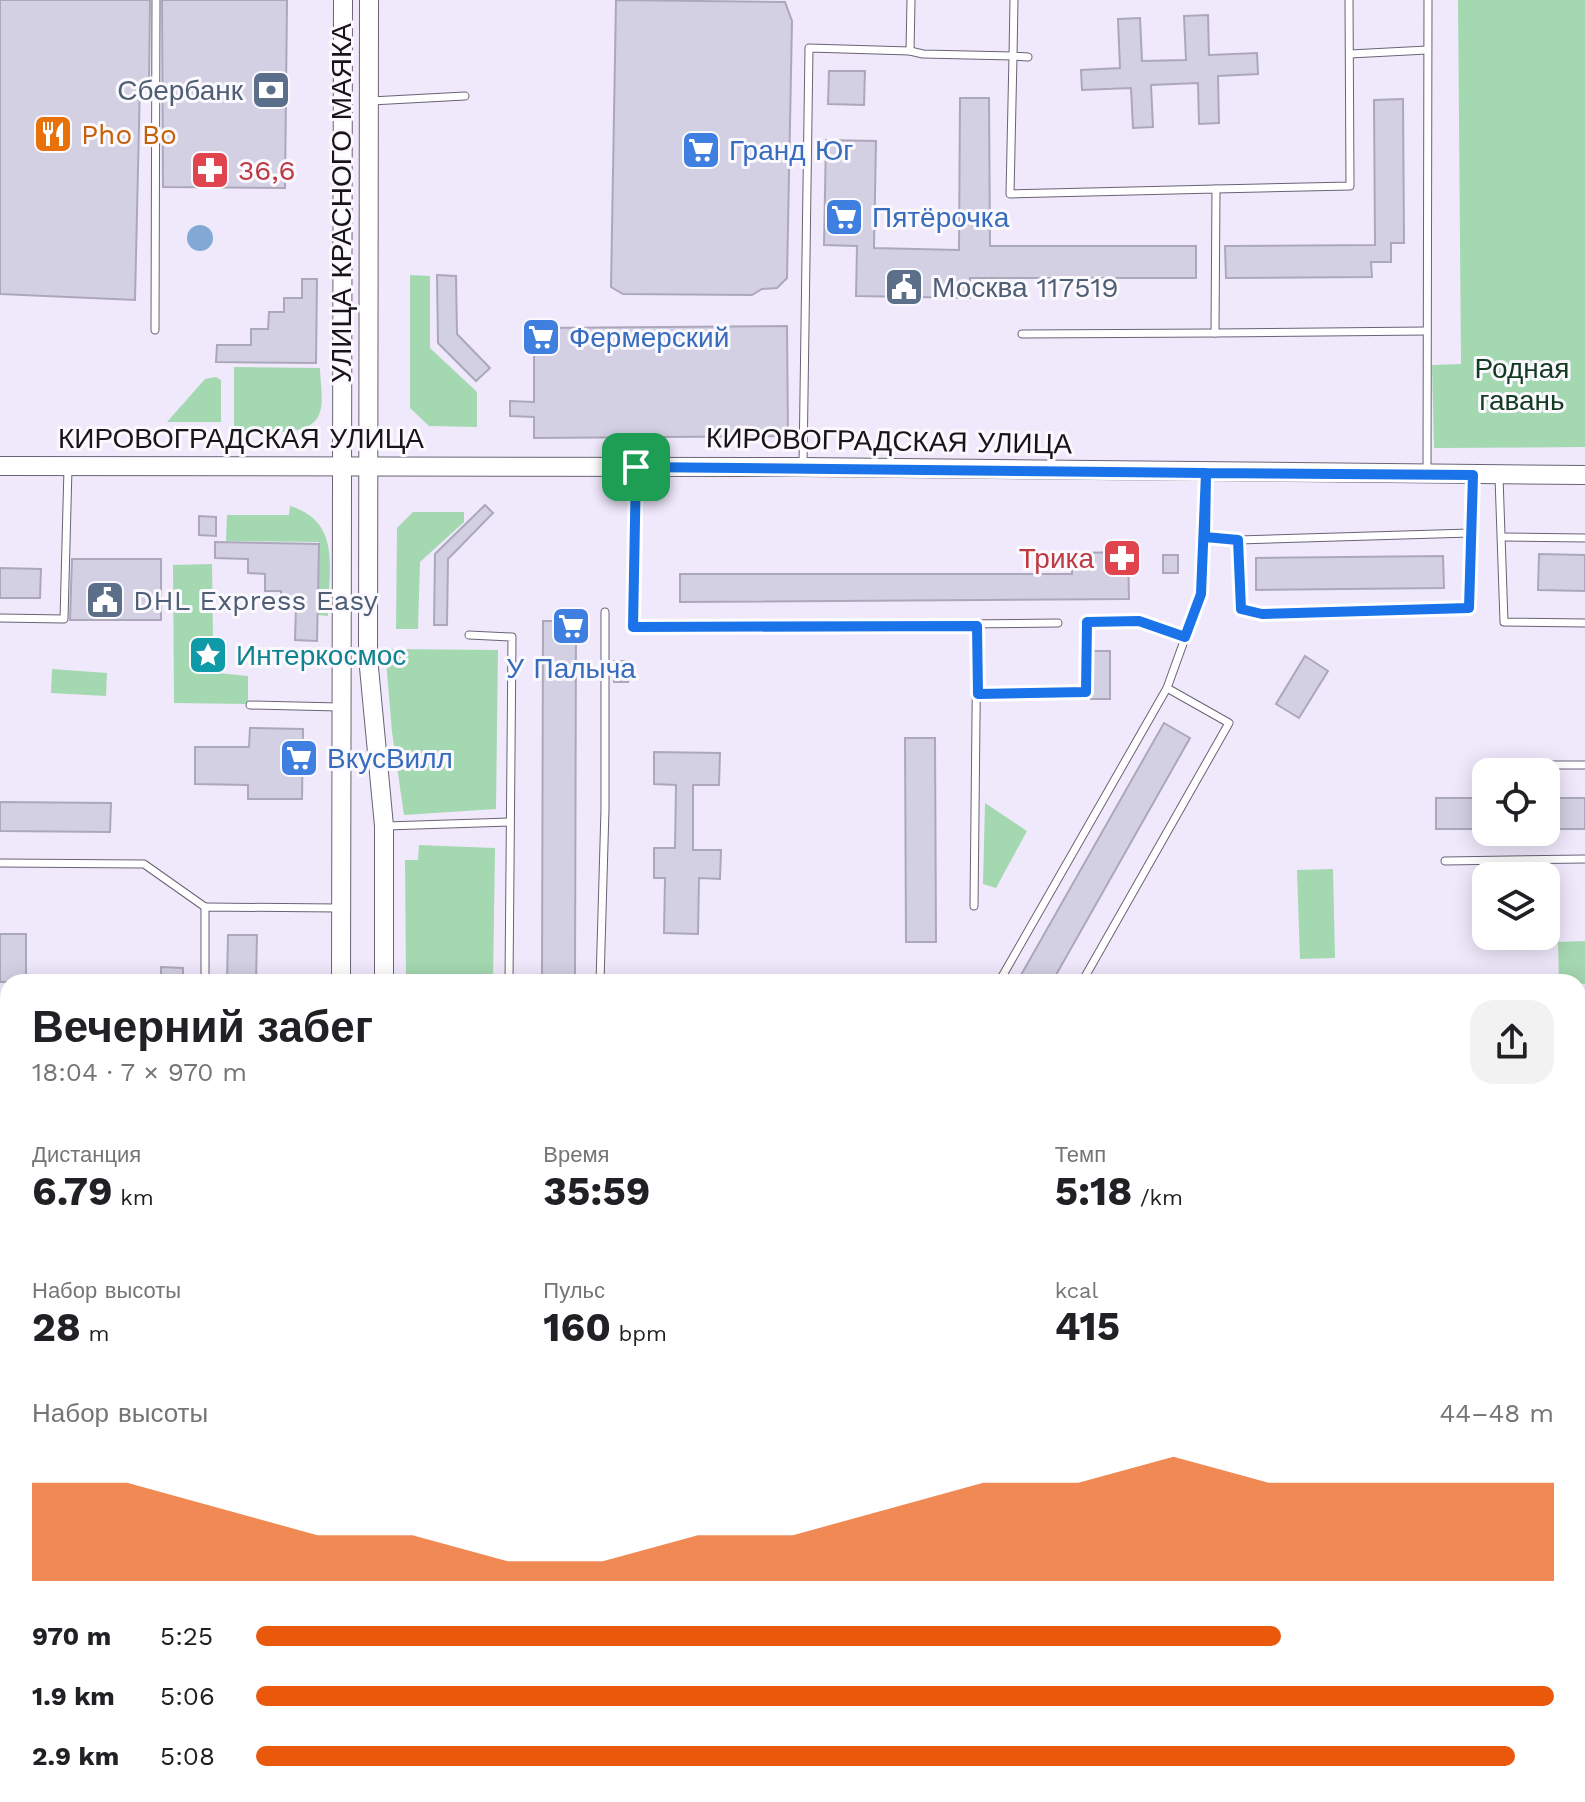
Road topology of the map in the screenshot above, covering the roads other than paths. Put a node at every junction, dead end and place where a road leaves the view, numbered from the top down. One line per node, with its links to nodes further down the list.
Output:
1 (156, 0): 16 (lane)
2 (343, 0): 22 (street, УЛИЦА КРАСНОГО МАЯКА)
3 (369, 0): 14 (street, УЛИЦА КРАСНОГО МАЯКА)
4 (911, 0): 9 (lane)
5 (1014, 0): 11 (lane)
6 (1349, 0): 10 (lane)
7 (1428, 0): 8 (lane)
8 (1427, 50): 10 (lane); 17 (lane)
9 (910, 51): 11 (lane); 25 (lane)
10 (1350, 54): 15 (lane)
11 (1013, 56): 12 (lane); 15 (lane)
12 (1028, 57)
13 (465, 96): 14 (lane)
14 (369, 101): 23 (street, УЛИЦА КРАСНОГО МАЯКА)
15 (1216, 189): 18 (lane)
16 (155, 330)
17 (1427, 331): 18 (lane); 27 (lane)
18 (1215, 333): 19 (lane)
19 (1022, 334)
20 (0, 466): 21 (street, КИРОВОГРАДСКАЯ УЛИЦА)
21 (68, 466): 22 (street, КИРОВОГРАДСКАЯ УЛИЦА); 37 (lane)
22 (342, 467): 23 (street, КИРОВОГРАДСКАЯ УЛИЦА); 46 (street, УЛИЦА КРАСНОГО МАЯКА)
23 (369, 467): 24 (street, КИРОВОГРАДСКАЯ УЛИЦА); 50 (street, УЛИЦА КРАСНОГО МАЯКА)
24 (636, 467): 25 (street, КИРОВОГРАДСКАЯ УЛИЦА); 40 (lane)
25 (803, 467): 26 (street, КИРОВОГРАДСКАЯ УЛИЦА)
26 (1206, 473): 27 (street, КИРОВОГРАДСКАЯ УЛИЦА); 32 (lane)
27 (1427, 475): 28 (street, КИРОВОГРАДСКАЯ УЛИЦА)
28 (1473, 475): 29 (street, КИРОВОГРАДСКАЯ УЛИЦА); 31 (lane)
29 (1499, 475): 30 (street, КИРОВОГРАДСКАЯ УЛИЦА); 33 (lane)
30 (1585, 475)
31 (1470, 533): 35 (lane); 35 (lane)
32 (1205, 537): 35 (lane); 42 (lane)
33 (1504, 537): 34 (lane); 39 (lane)
34 (1585, 538)
35 (1238, 540)
36 (605, 612): 61 (lane)
37 (0, 618)
38 (1058, 623): 40 (lane)
39 (1585, 623)
40 (977, 626): 44 (lane)
41 (469, 635): 49 (lane)
42 (1185, 637): 43 (lane); 44 (lane)
43 (1167, 688): 62 (lane); 63 (lane)
44 (978, 694): 54 (lane)
45 (250, 705): 46 (lane)
46 (342, 707): 56 (street, УЛИЦА КРАСНОГО МАЯКА)
47 (1560, 765): 48 (lane)
48 (1585, 765)
49 (510, 822): 50 (lane); 60 (lane)
50 (384, 826): 59 (street, УЛИЦА КРАСНОГО МАЯКА)
51 (1585, 859): 52 (lane)
52 (1445, 861)
53 (0, 863): 55 (lane)
54 (974, 906)
55 (205, 907): 56 (lane); 57 (lane)
56 (340, 908): 58 (street, УЛИЦА КРАСНОГО МАЯКА)
57 (205, 974)
58 (341, 974)
59 (384, 974)
60 (509, 974)
61 (600, 974)
62 (1004, 974)
63 (1087, 974)
64 (409, 1802): 65 (lane)
65 (442, 1802)

